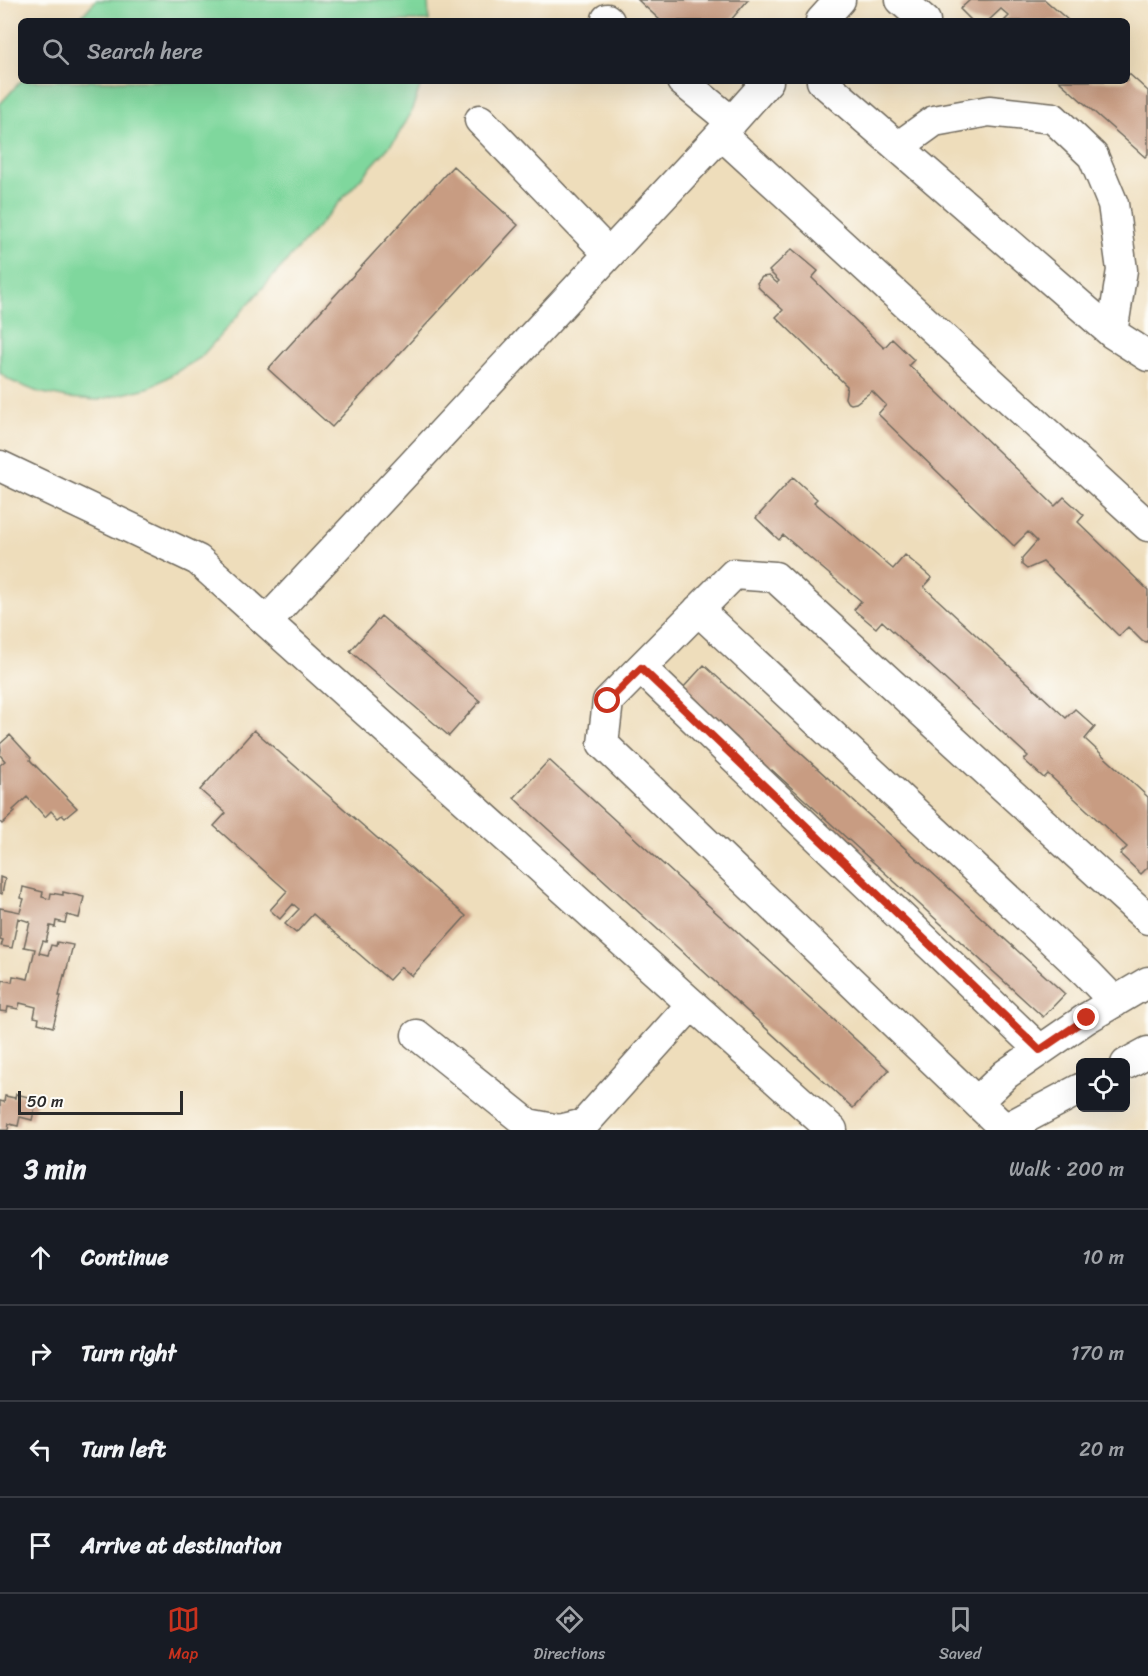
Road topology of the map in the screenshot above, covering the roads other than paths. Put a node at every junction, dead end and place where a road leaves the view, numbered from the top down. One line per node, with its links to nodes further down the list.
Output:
1 (840, 0): 3 (lane)
2 (901, 0): 4 (lane)
3 (824, 18)
4 (922, 18)
5 (685, 84): 9 (lane)
6 (765, 84): 9 (lane)
7 (825, 84): 10 (lane)
8 (480, 120): 11 (lane)
9 (726, 128): 11 (lane); 15 (lane)
10 (898, 147): 12 (lane); 12 (lane)
11 (609, 254): 17 (lane)
12 (1112, 333): 13 (lane)
13 (1148, 356)
14 (0, 466): 17 (lane)
15 (1148, 526)
16 (698, 610): 18 (lane); 19 (lane); 21 (lane)
17 (267, 621): 22 (lane)
18 (641, 668): 24 (lane); 28 (lane)
19 (1148, 919)
20 (1148, 982): 21 (lane)
21 (1115, 1002): 24 (lane)
22 (692, 1004): 23 (lane); 30 (lane)
23 (417, 1035)
24 (1040, 1050): 28 (lane)
25 (1148, 1052): 26 (lane)
26 (1130, 1061)
27 (1076, 1091): 29 (lane)
28 (978, 1101): 29 (lane)
29 (1004, 1129)
30 (832, 1130)

